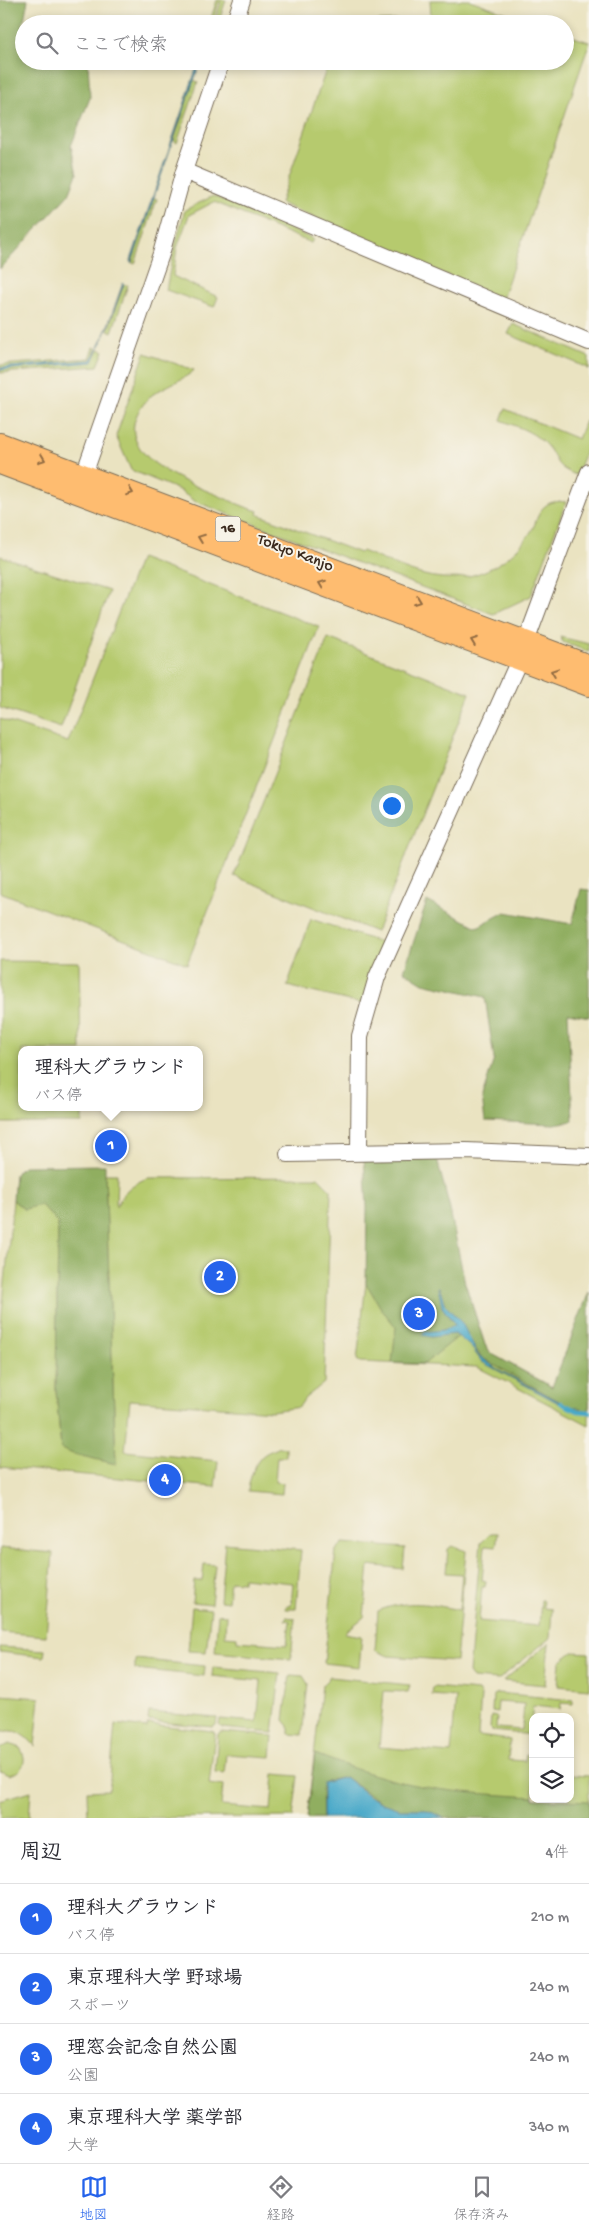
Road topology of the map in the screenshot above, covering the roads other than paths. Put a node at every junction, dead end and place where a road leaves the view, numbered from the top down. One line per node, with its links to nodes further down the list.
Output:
1 (242, 0): 2 (street)
2 (237, 15)
3 (218, 70): 4 (street)
4 (184, 171): 5 (street); 9 (street)
5 (589, 342)
6 (0, 444): 9 (highway, Tokyo Kanjo / 16, one-way to 9)
7 (0, 463): 9 (highway, Tokyo Kanjo / 16)
8 (589, 472): 10 (street)
9 (81, 484): 10 (highway, Tokyo Kanjo / 16)
10 (523, 650): 11 (highway, Tokyo Kanjo / 16); 12 (highway, Tokyo Kanjo / 16, one-way to 10); 13 (street)
11 (589, 666)
12 (589, 685)
13 (360, 1152): 14 (street); 15 (street)
14 (288, 1154)
15 (589, 1156)

